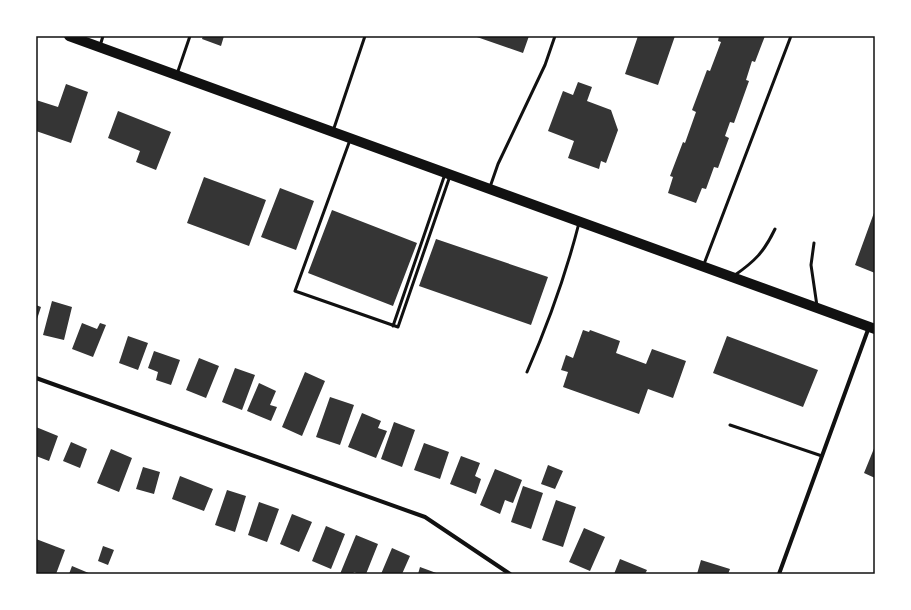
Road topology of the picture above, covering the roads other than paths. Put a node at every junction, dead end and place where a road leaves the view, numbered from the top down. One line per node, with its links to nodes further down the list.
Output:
1 (69, 36): 7 (main road)
2 (103, 36): 7 (lane)
3 (190, 36): 8 (lane)
4 (365, 36): 9 (lane)
5 (555, 36): 12 (lane)
6 (791, 36): 16 (lane)
7 (100, 47): 8 (main road)
8 (177, 75): 9 (main road)
9 (333, 132): 10 (main road)
10 (350, 138): 11 (main road); 19 (lane)
11 (448, 174): 12 (main road); 19 (lane); 19 (lane)
12 (489, 189): 13 (main road)
13 (580, 222): 16 (main road); 21 (lane)
14 (775, 229): 17 (lane)
15 (814, 243): 18 (lane)
16 (703, 266): 17 (main road)
17 (732, 277): 18 (main road)
18 (818, 308): 20 (main road)
19 (393, 326)
20 (872, 328): 24 (street)
21 (527, 372)
22 (36, 378): 25 (street)
23 (730, 425): 24 (lane)
24 (822, 456): 26 (street)
25 (510, 574)
26 (779, 574)

